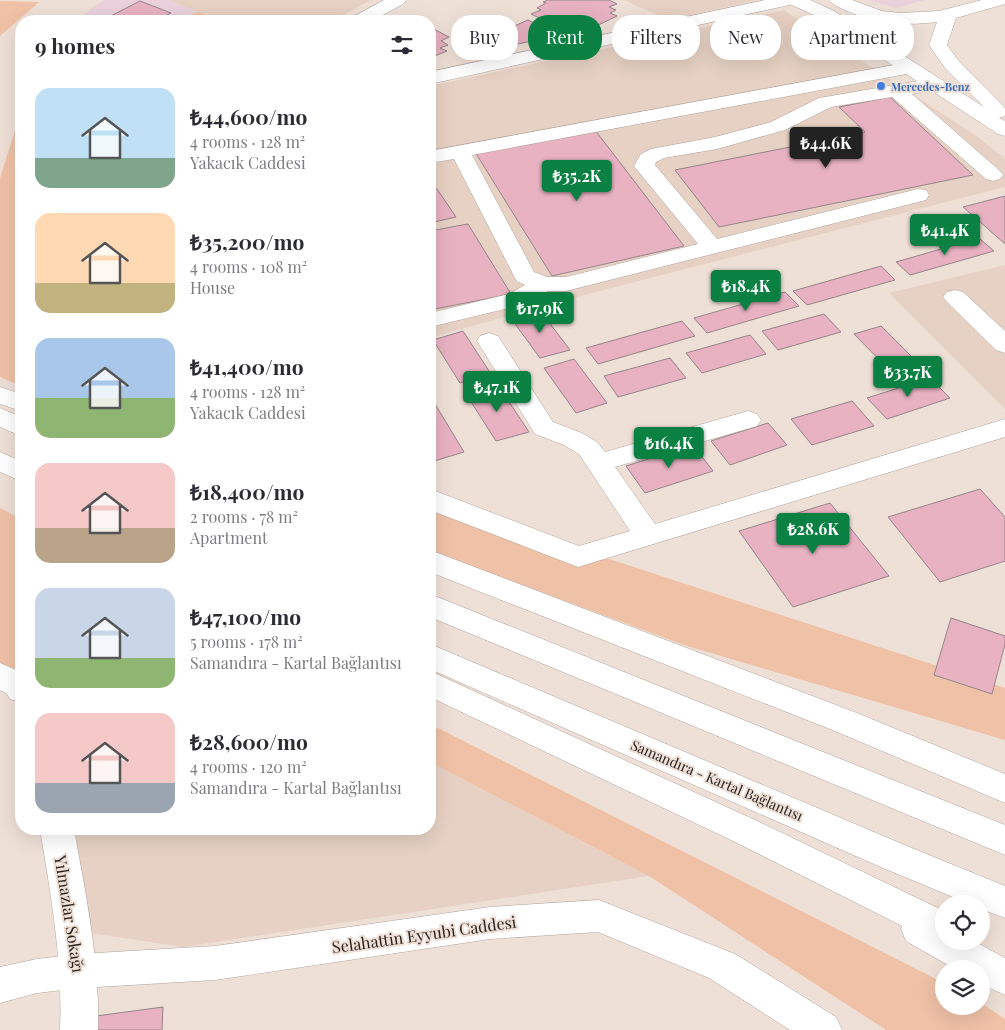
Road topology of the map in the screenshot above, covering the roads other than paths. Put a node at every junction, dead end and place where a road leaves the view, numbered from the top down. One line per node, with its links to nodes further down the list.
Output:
1 (397, 0): 6 (main road)
2 (789, 0): 12 (main road)
3 (796, 0): 7 (main road)
4 (1001, 0): 8 (main road)
5 (846, 4): 8 (main road)
6 (370, 15)
7 (828, 15)
8 (948, 16): 17 (main road)
9 (871, 60): 18 (main road)
10 (899, 60): 11 (main road)
11 (910, 68): 13 (main road); 14 (main road)
12 (436, 77)
13 (936, 84): 15 (main road); 17 (main road)
14 (810, 87): 16 (main road); 19 (main road)
15 (897, 91): 16 (main road); 21 (main road)
16 (826, 102): 23 (main road)
17 (1003, 129)
18 (436, 140)
19 (460, 152): 20 (main road); 24 (main road)
20 (436, 156)
21 (993, 175)
22 (918, 195): 23 (main road)
23 (712, 247): 24 (main road)
24 (543, 284): 26 (main road)
25 (955, 296): 28 (main road)
26 (436, 319)
27 (489, 341): 36 (main road)
28 (1005, 345)
29 (0, 395): 30 (main road)
30 (15, 401)
31 (0, 417): 33 (main road)
32 (748, 420): 36 (main road)
33 (15, 424)
34 (1005, 428): 41 (main road)
35 (0, 461): 37 (main road)
36 (598, 463): 41 (main road)
37 (15, 469)
38 (0, 480): 39 (main road)
39 (15, 487)
40 (436, 501): 41 (main road)
41 (648, 535)
42 (436, 563): 48 (main road)
43 (436, 607): 53 (main road)
44 (436, 659): 54 (main road, Samandıra - Kartal Bağlantısı)
45 (0, 676): 46 (main road)
46 (15, 684)
47 (436, 686): 51 (main road)
48 (846, 722): 49 (main road); 50 (main road)
49 (1005, 772)
50 (1005, 789)
51 (743, 830): 55 (main road); 59 (main road)
52 (58, 835): 58 (main road, Yılmazlar Sokağı)
53 (1005, 840)
54 (1005, 902)
55 (935, 925)
56 (987, 950): 57 (main road)
57 (1005, 959)
58 (80, 971): 60 (main road, Selahattin Eyyubi Caddesi); 61 (main road, Yılmazlar Sokağı); 62 (main road, Selahattin Eyyubi Caddesi)
59 (1005, 978)
60 (0, 985)
61 (79, 1030)
62 (823, 1030)

